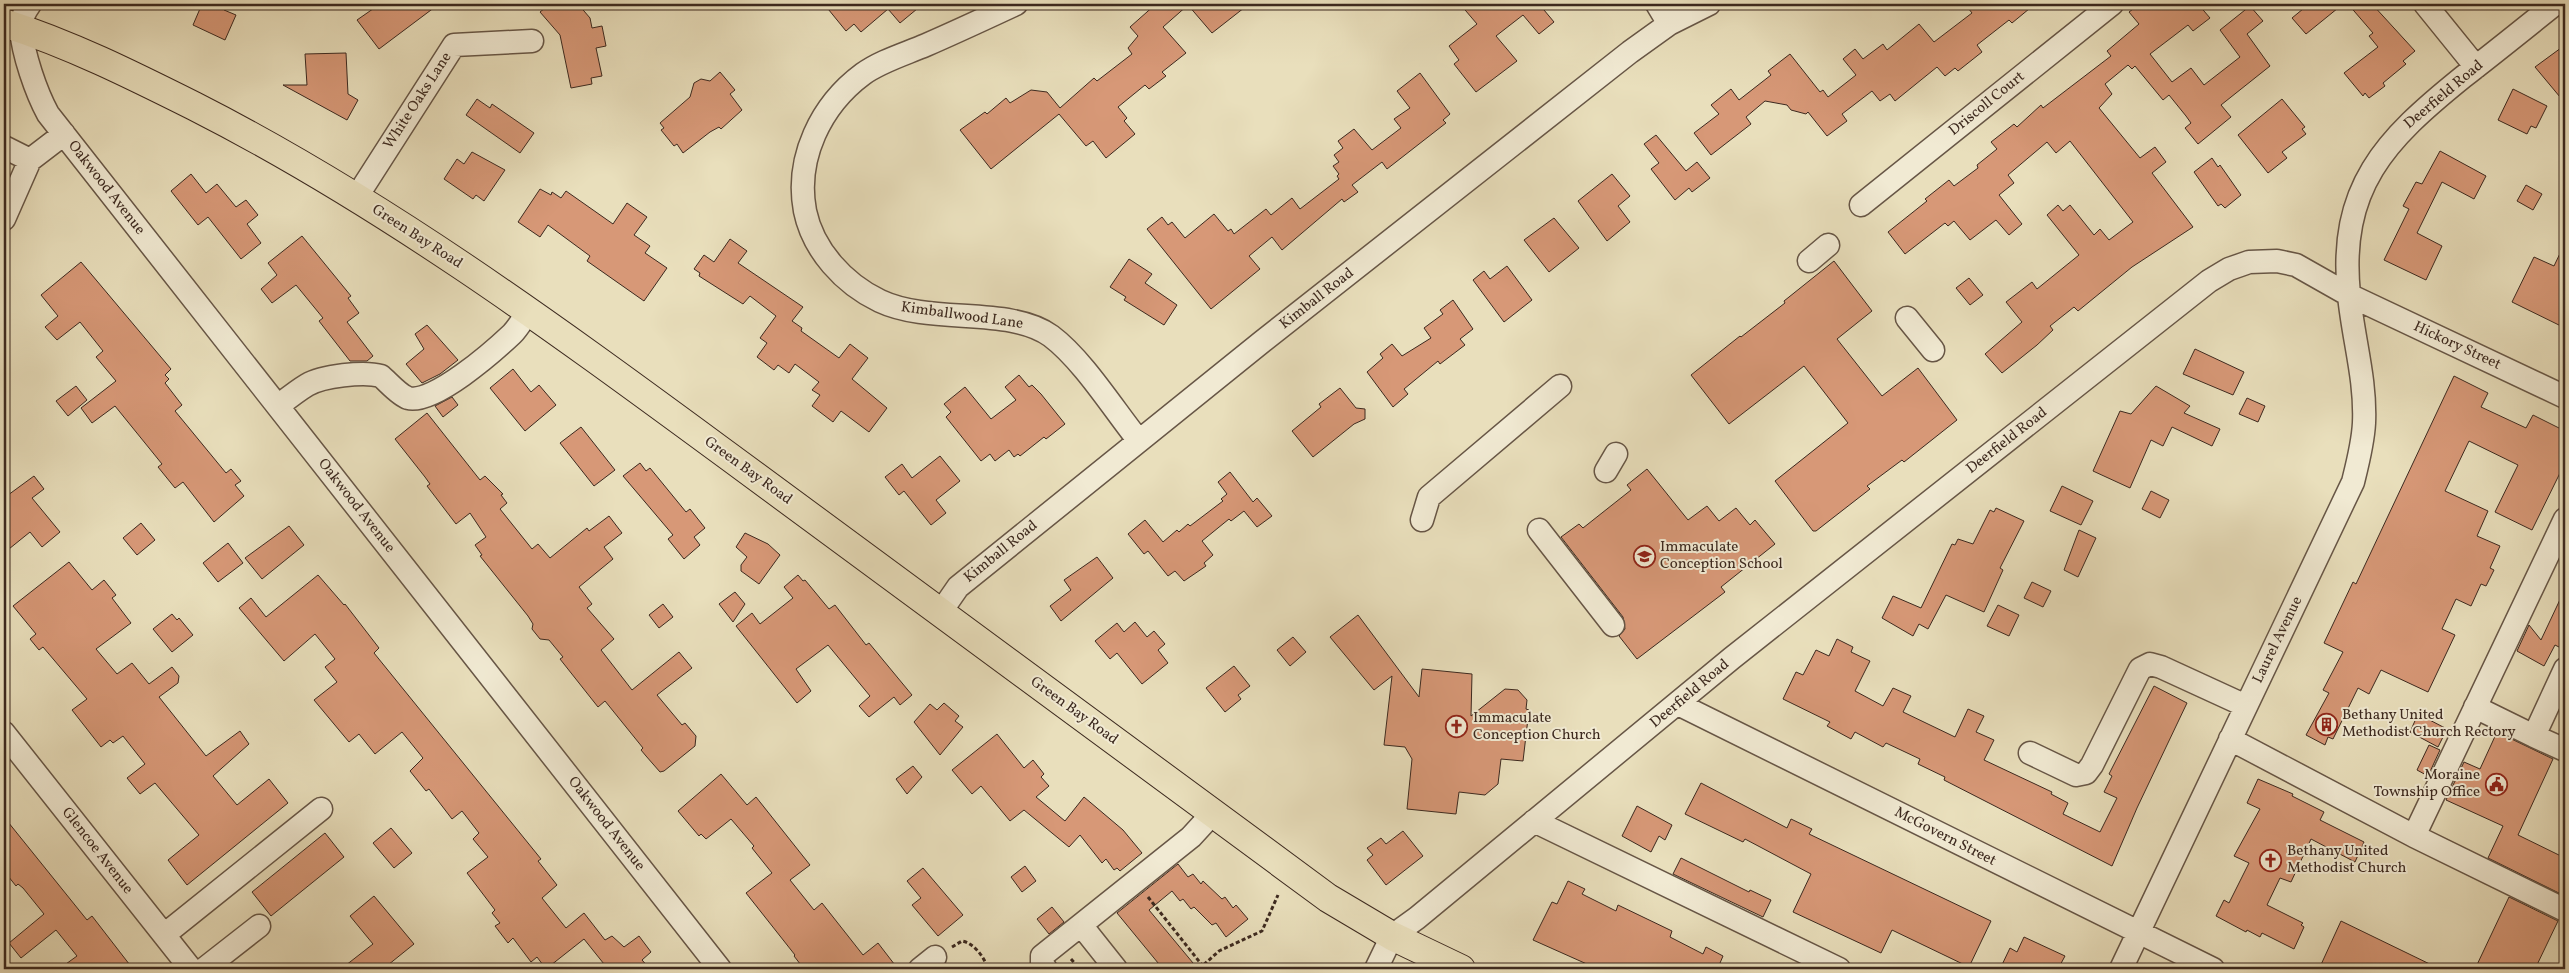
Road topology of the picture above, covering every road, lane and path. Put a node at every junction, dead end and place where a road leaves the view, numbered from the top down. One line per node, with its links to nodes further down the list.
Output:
1 (1016, 4): 28 (street, Kimballwood Lane)
2 (1657, 4): 10 (street)
3 (1709, 4): 10 (street, Kimball Road)
4 (2112, 4): 17 (street, Driscoll Court)
5 (2425, 4): 12 (street)
6 (2555, 4): 12 (street, Deerfield Road)
7 (2562, 4): 8 (street)
8 (2565, 8)
9 (18, 18): 13 (street, Oakwood Avenue); 16 (main road, Green Bay Road)
10 (1669, 24): 28 (street, Kimball Road)
11 (532, 41): 16 (street, White Oaks Lane)
12 (2476, 67): 21 (street, Deerfield Road)
13 (64, 134): 15 (street); 27 (street, Oakwood Avenue)
14 (4, 147): 15 (street)
15 (30, 160): 18 (street)
16 (356, 198): 22 (main road, Green Bay Road)
17 (1861, 205)
18 (4, 219)
19 (1828, 245): 20 (street)
20 (1809, 261)
21 (2348, 295): 26 (street, Hickory Street); 36 (street, Deerfield Road); 37 (street, Laurel Avenue)
22 (528, 312): 27 (street); 33 (main road, Green Bay Road)
23 (1907, 318): 24 (street)
24 (1933, 350)
25 (1560, 386): 30 (street)
26 (2565, 397)
27 (278, 406): 60 (street, Oakwood Avenue)
28 (1139, 441): 33 (street, Kimball Road)
29 (2565, 519): 32 (street)
30 (1422, 520)
31 (1539, 530): 34 (street)
32 (2559, 549): 38 (street)
33 (940, 613): 45 (main road, Green Bay Road)
34 (1613, 625)
35 (2565, 669): 40 (street)
36 (1678, 704): 46 (street, Deerfield Road); 53 (street, McGovern Street)
37 (2246, 706): 41 (street, Laurel Avenue); 43 (street)
38 (2476, 707): 40 (street); 47 (street)
39 (4, 733): 54 (street, Glencoe Avenue)
40 (2534, 736): 42 (street)
41 (2230, 739): 47 (street); 53 (street, Laurel Avenue)
42 (2565, 750)
43 (2030, 753)
44 (321, 809): 54 (street)
45 (1213, 813): 51 (street); 55 (main road, Green Bay Road)
46 (1534, 821): 55 (street, Deerfield Road); 67 (street)
47 (2414, 836): 50 (street)
48 (1142, 889): 57 (path)
49 (1278, 895): 57 (path)
50 (2565, 910)
51 (1081, 925): 62 (street); 63 (street)
52 (259, 926): 59 (street)
53 (2139, 934): 68 (street, Laurel Avenue); 69 (street, McGovern Street)
54 (164, 935): 58 (street, Glencoe Avenue)
55 (1392, 936): 65 (street); 66 (main road, Green Bay Road)
56 (934, 960): 61 (path)
57 (1202, 965): 64 (path)
58 (191, 969)
59 (204, 969)
60 (720, 969)
61 (988, 969)
62 (1046, 969)
63 (1116, 969)
64 (1199, 969)
65 (1376, 969)
66 (1461, 969)
67 (1839, 969)
68 (2121, 969)
69 (2213, 969)

